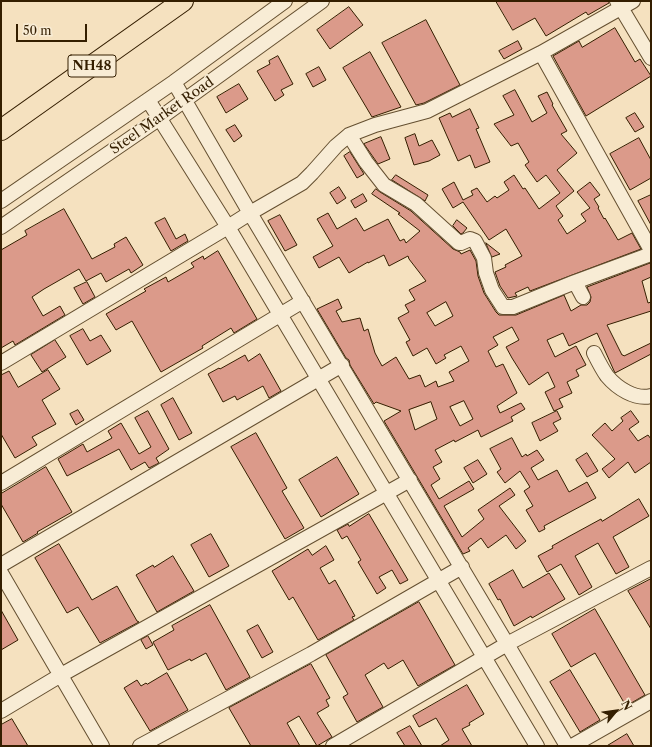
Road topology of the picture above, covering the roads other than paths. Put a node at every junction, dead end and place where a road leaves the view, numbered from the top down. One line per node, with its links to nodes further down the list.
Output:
1 (163, 1): 11 (highway, NH48)
2 (183, 1): 13 (highway, NH48)
3 (285, 1): 8 (street, Steel Market Road)
4 (322, 1): 10 (street, Steel Market Road)
5 (623, 3): 6 (street); 7 (street)
6 (541, 53): 14 (street); 19 (street)
7 (651, 58)
8 (174, 82): 9 (street, Steel Market Road); 10 (street)
9 (148, 100): 12 (street); 15 (street, Steel Market Road)
10 (184, 101): 12 (street, Steel Market Road); 16 (street)
11 (1, 116)
12 (160, 118): 17 (street, Steel Market Road); 18 (street)
13 (1, 130)
14 (349, 135): 16 (street); 21 (street)
15 (1, 201)
16 (250, 213): 18 (street); 23 (street)
17 (1, 227)
18 (228, 227): 24 (street); 26 (street)
19 (651, 250)
20 (651, 254): 21 (street)
21 (575, 282): 22 (street)
22 (583, 297)
23 (303, 301): 24 (street); 27 (street)
24 (281, 315): 28 (street); 31 (street)
25 (594, 353): 29 (street)
26 (1, 363)
27 (342, 365): 28 (street); 30 (street)
28 (319, 379): 32 (street); 33 (street)
29 (651, 396)
30 (410, 480): 32 (street); 34 (street)
31 (1, 484)
32 (387, 492): 37 (street); 40 (street)
33 (1, 565)
34 (462, 567): 37 (street); 38 (street)
35 (651, 568): 38 (street)
36 (1, 573): 40 (street)
37 (440, 580): 39 (street); 44 (street)
38 (507, 644): 39 (street); 47 (street)
39 (485, 657): 45 (street); 46 (street)
40 (61, 675): 42 (street); 43 (street)
41 (651, 701): 48 (street)
42 (1, 711)
43 (102, 746)
44 (140, 746)
45 (333, 746)
46 (537, 746)
47 (567, 746)
48 (572, 746)

